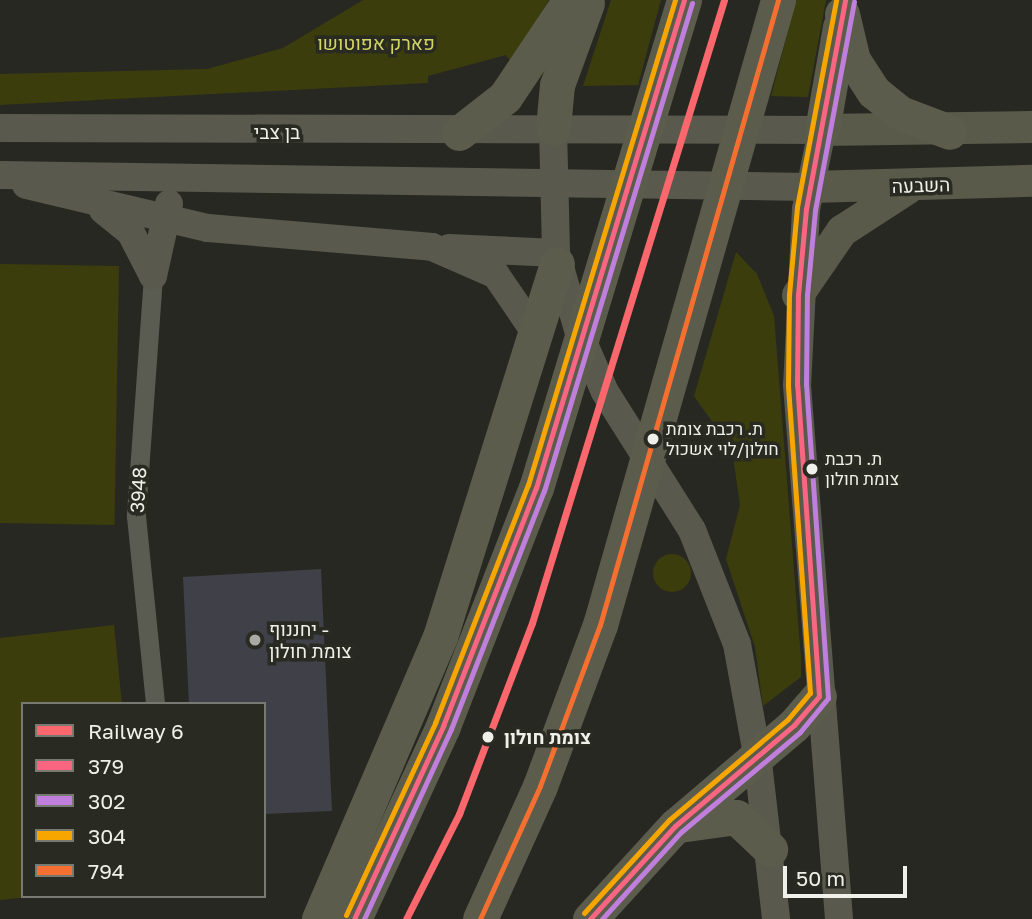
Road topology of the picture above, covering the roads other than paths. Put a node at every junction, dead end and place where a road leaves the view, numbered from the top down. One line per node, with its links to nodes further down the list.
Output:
1 (570, 0): 11 (highway)
2 (589, 0): 8 (highway)
3 (684, 0): 31 (highway)
4 (778, 0): 32 (highway)
5 (844, 7): 9 (highway); 10 (highway)
6 (1032, 127): 10 (highway)
7 (0, 128): 11 (main road, בן צבי)
8 (553, 128): 9 (main road, בן צבי); 11 (main road, בן צבי); 14 (main road)
9 (822, 130): 10 (highway); 17 (main road)
10 (950, 132)
11 (459, 133)
12 (0, 177): 13 (main road); 18 (main road)
13 (190, 179): 14 (main road); 19 (main road)
14 (550, 179): 17 (main road); 21 (main road)
15 (1032, 181): 16 (highway, השבעה)
16 (915, 185): 17 (highway, השבעה); 23 (highway)
17 (810, 187): 23 (main road)
18 (98, 206): 19 (main road); 22 (main road)
19 (164, 219): 20 (main road); 22 (main road)
20 (432, 247): 21 (main road); 24 (main road)
21 (556, 258): 24 (highway); 27 (main road)
22 (153, 276): 26 (street, 3948)
23 (798, 295): 25 (main road)
24 (537, 335): 30 (highway)
25 (820, 696): 27 (highway); 35 (main road)
26 (155, 702)
27 (757, 754): 28 (highway); 29 (main road)
28 (675, 826): 29 (highway); 33 (highway)
29 (770, 849): 34 (main road)
30 (319, 919)
31 (354, 919)
32 (480, 919)
33 (590, 919)
34 (776, 919)
35 (839, 919)

